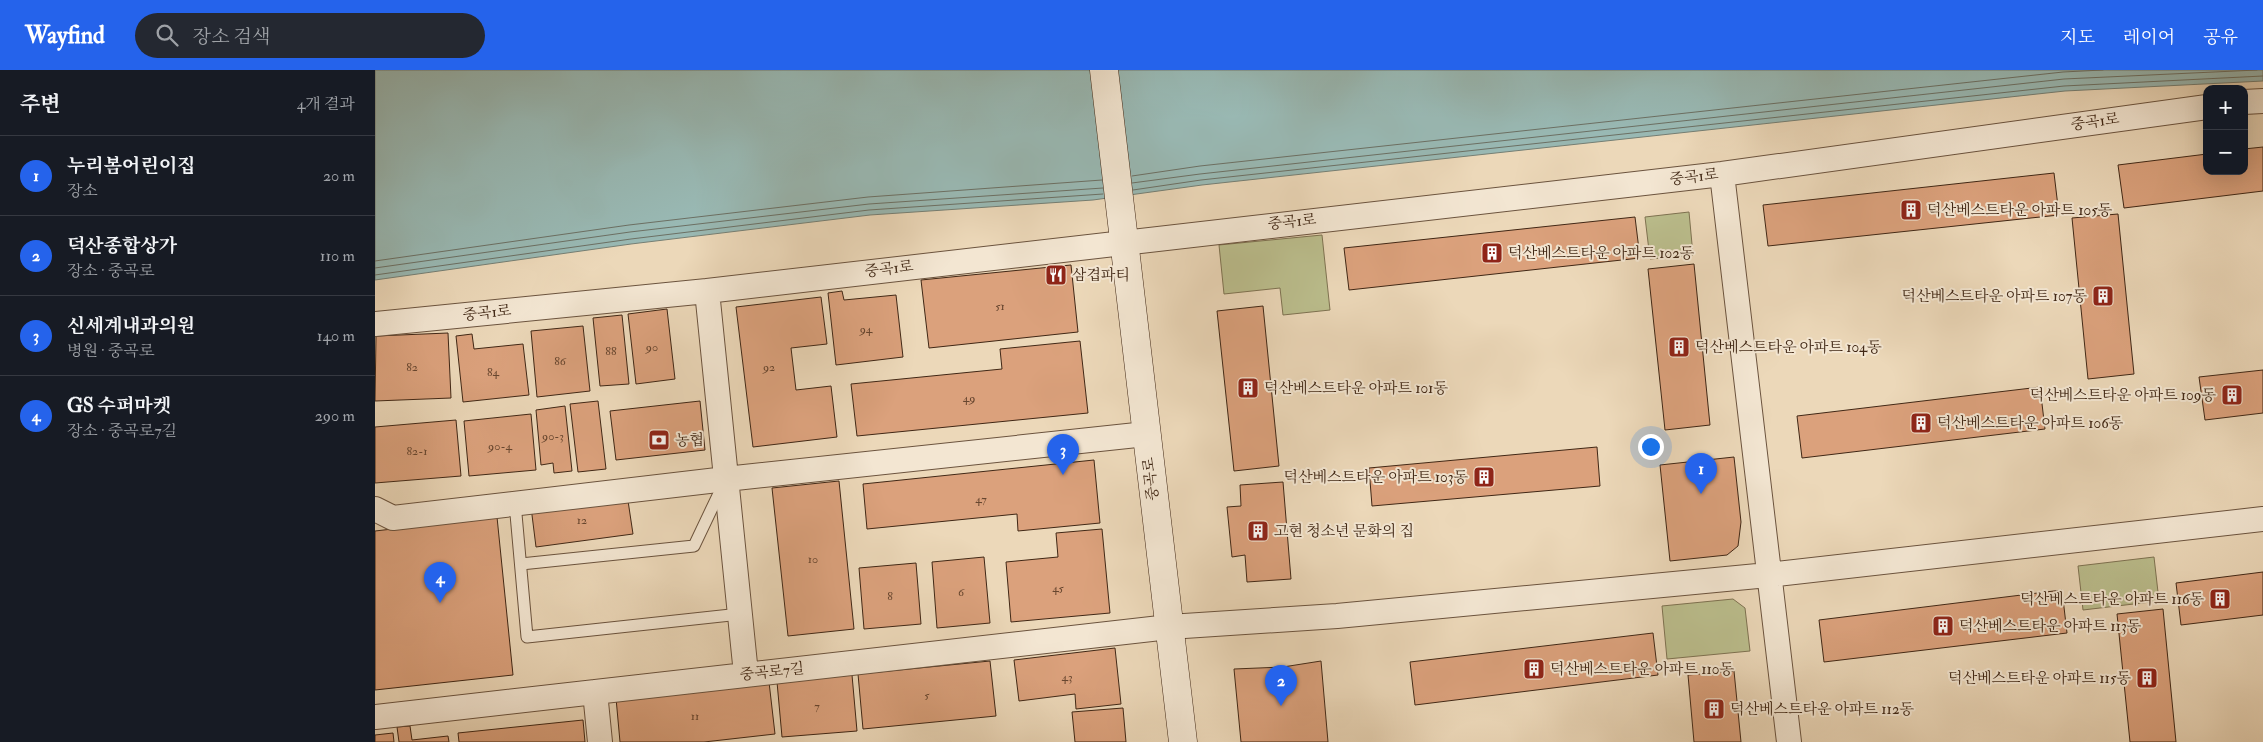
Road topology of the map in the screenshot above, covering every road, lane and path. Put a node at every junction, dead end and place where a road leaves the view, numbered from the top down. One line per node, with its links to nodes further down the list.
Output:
1 (1104, 70): 6 (street, 중곡로)
2 (2263, 101): 3 (street)
3 (2248, 102)
4 (2203, 108): 5 (street, 중곡1로)
5 (1722, 174): 6 (street, 중곡1로); 15 (street)
6 (1123, 228): 7 (street, 중곡1로); 9 (street, 중곡로)
7 (707, 290): 8 (street, 중곡1로); 10 (street)
8 (375, 324)
9 (1146, 434): 10 (street); 17 (street, 중곡로)
10 (726, 479): 11 (street); 14 (lane); 16 (street)
11 (515, 503): 12 (street); 14 (lane)
12 (375, 509)
13 (2263, 519): 15 (street, 중곡로7길)
14 (521, 564): 16 (lane)
15 (1768, 576): 17 (street, 중곡로7길); 23 (street)
16 (740, 614): 18 (street)
17 (1169, 627): 18 (street, 중곡로7길); 22 (street, 중곡로)
18 (746, 674): 19 (street, 중곡로7길)
19 (595, 692): 20 (street, 중곡로7길); 21 (street)
20 (375, 717)
21 (600, 742)
22 (1183, 742)
23 (1789, 742)

